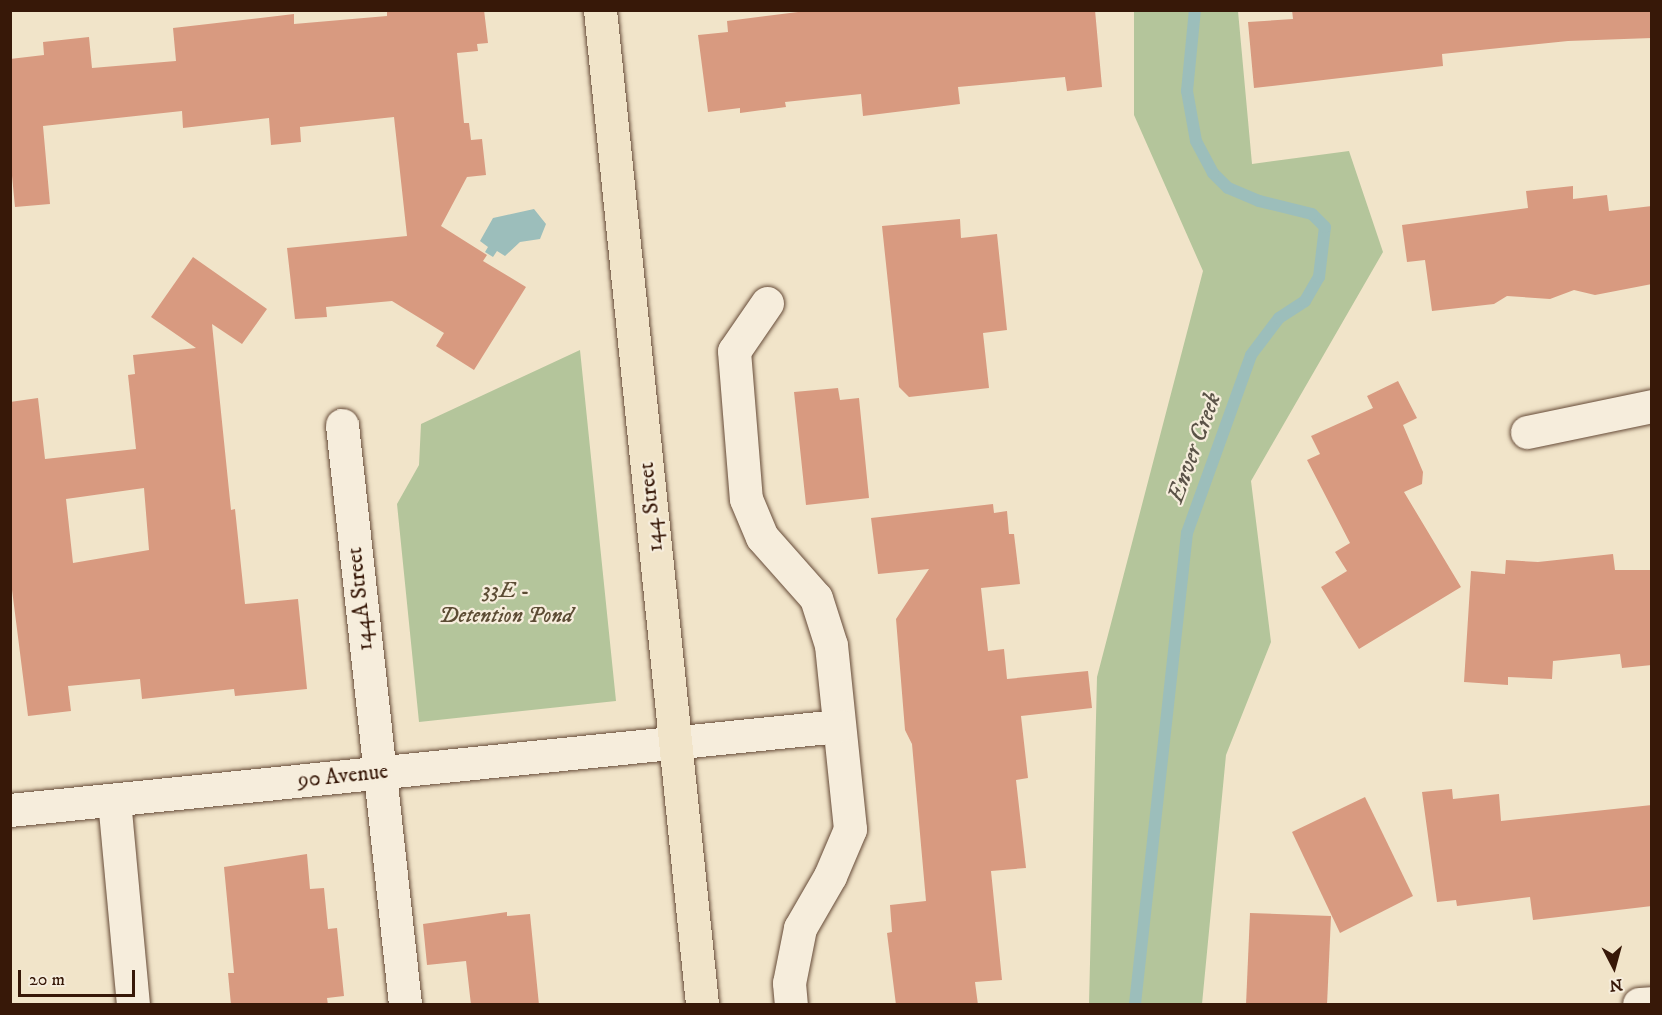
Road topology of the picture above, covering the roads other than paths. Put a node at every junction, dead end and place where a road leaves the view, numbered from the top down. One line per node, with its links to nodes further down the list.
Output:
1 (600, 10): 7 (main road, 144 Street)
2 (767, 303): 6 (street)
3 (1652, 406): 5 (street)
4 (342, 425): 8 (street, 144A Street)
5 (1527, 432)
6 (839, 726): 7 (street, 90 Avenue); 15 (street)
7 (675, 743): 8 (street, 90 Avenue); 14 (main road, 144 Street)
8 (378, 773): 9 (street, 90 Avenue); 13 (street, 144A Street)
9 (114, 800): 10 (street, 90 Avenue); 12 (street)
10 (10, 810)
11 (1652, 1003): 16 (street)
12 (133, 1005)
13 (405, 1005)
14 (702, 1005)
15 (791, 1005)
16 (1639, 1005)

